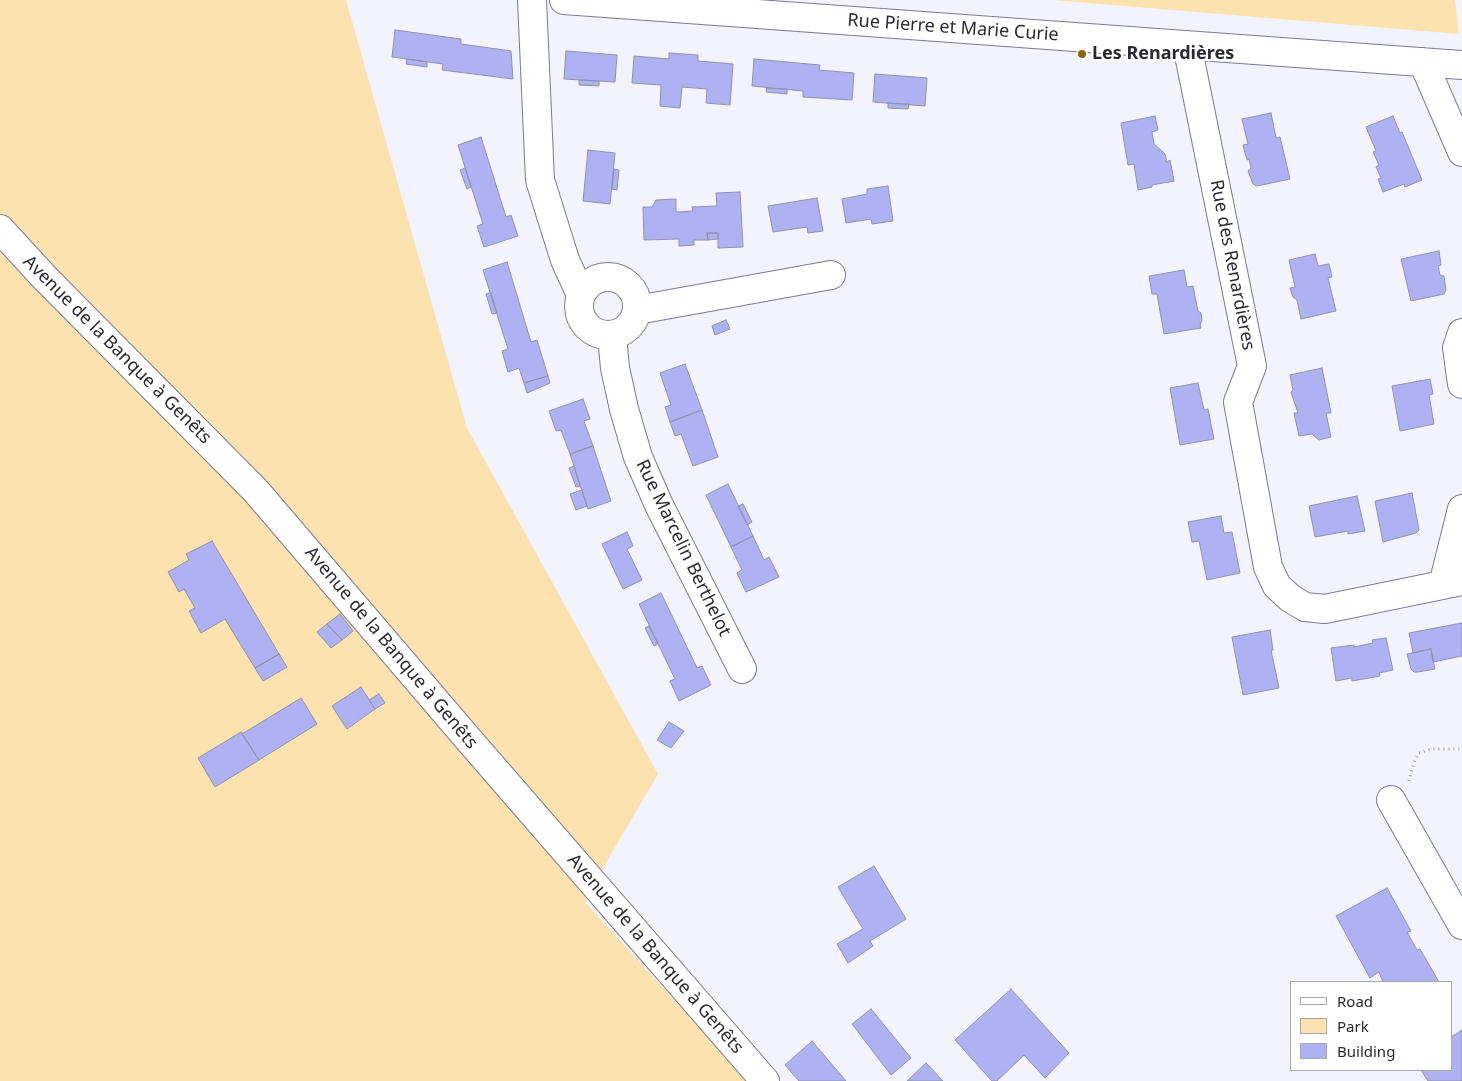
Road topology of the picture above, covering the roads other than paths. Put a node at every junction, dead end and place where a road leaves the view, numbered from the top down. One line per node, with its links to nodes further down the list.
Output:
1 (532, 0): 9 (street)
2 (564, 0): 3 (street, Rue Pierre et Marie Curie)
3 (1187, 45): 4 (street, Rue Pierre et Marie Curie); 15 (street, Rue des Renardières)
4 (1423, 62): 5 (street, Rue Pierre et Marie Curie); 6 (street)
5 (1462, 65)
6 (1462, 152)
7 (0, 229): 19 (street, Avenue de la Banque à Genêts)
8 (831, 275): 10 (street)
9 (581, 295): 10 (street); 12 (street)
10 (637, 310): 12 (street)
11 (1462, 333): 13 (street)
12 (612, 336): 16 (street, Rue Marcelin Berthelot)
13 (1462, 384)
14 (1462, 509): 15 (street)
15 (1452, 583)
16 (742, 669)
17 (1391, 800): 18 (street)
18 (1462, 925)
19 (765, 1081)

